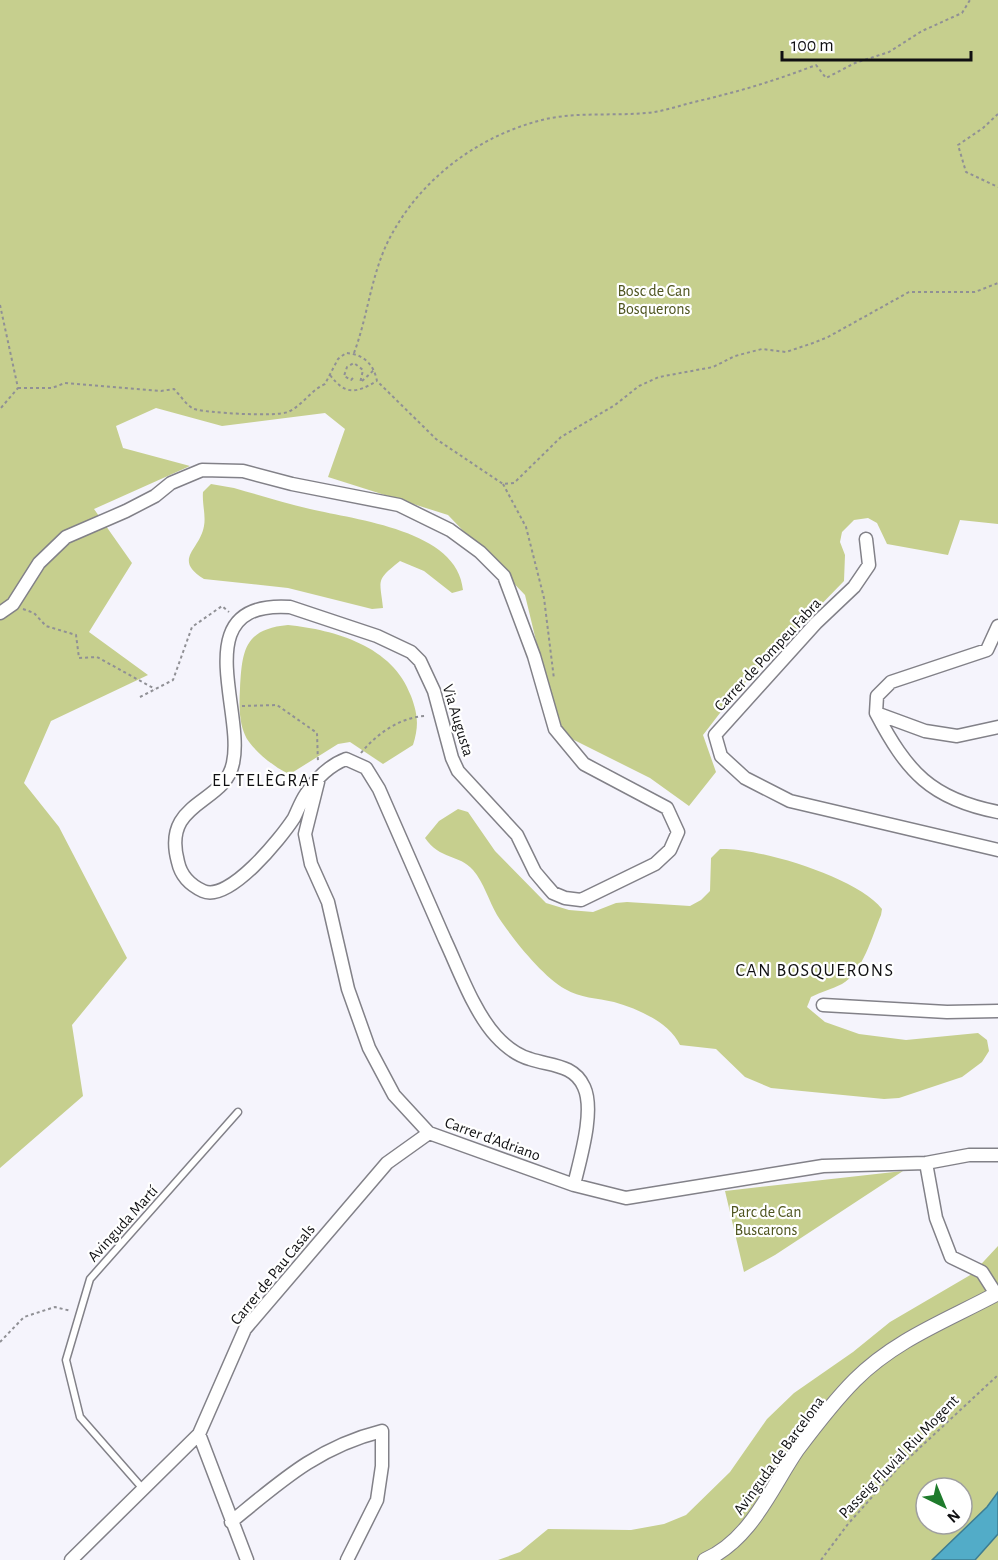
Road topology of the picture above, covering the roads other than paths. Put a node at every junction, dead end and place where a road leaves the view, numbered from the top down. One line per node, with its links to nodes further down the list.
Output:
1 (866, 539): 8 (street, Carrer de Pompeu Fabra)
2 (0, 613): 6 (street, Via Augusta)
3 (998, 626): 4 (street)
4 (876, 713): 5 (street); 7 (street)
5 (998, 727)
6 (319, 778): 12 (street, Carrer d'Adriano); 15 (street)
7 (998, 812)
8 (998, 850)
9 (823, 1005): 10 (street)
10 (998, 1011)
11 (238, 1112): 18 (lane, Avinguda Martí)
12 (429, 1133): 15 (street, Carrer d'Adriano); 17 (street, Carrer de Pau Casals)
13 (998, 1155): 14 (street, Carrer d'Adriano)
14 (926, 1163): 15 (street, Carrer d'Adriano); 16 (street)
15 (574, 1185)
16 (997, 1293): 23 (street, Avinguda de Barcelona)
17 (199, 1434): 18 (street, Carrer de Pau Casals); 19 (street)
18 (144, 1490): 20 (street, Carrer de Pau Casals)
19 (231, 1522): 21 (street); 22 (street)
20 (71, 1560)
21 (247, 1560)
22 (347, 1560)
23 (705, 1560)

